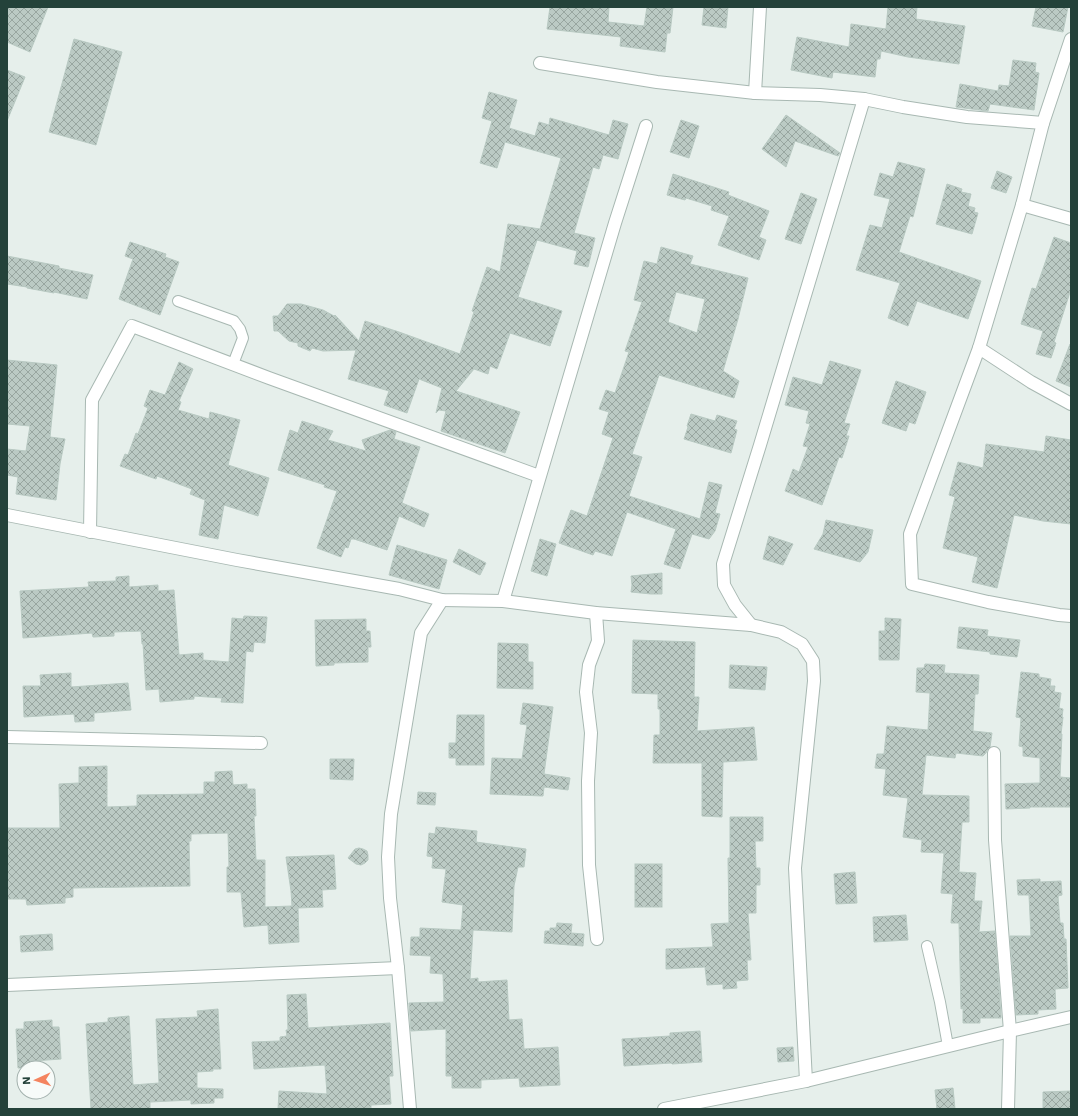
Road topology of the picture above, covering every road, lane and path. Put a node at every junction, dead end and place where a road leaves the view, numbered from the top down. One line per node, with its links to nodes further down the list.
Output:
1 (760, 7): 4 (street)
2 (1071, 39): 6 (street)
3 (540, 63): 4 (street)
4 (755, 93): 5 (street)
5 (864, 99): 6 (street); 21 (street)
6 (1043, 123): 8 (street)
7 (646, 126): 14 (street)
8 (1022, 205): 9 (street); 11 (street)
9 (1071, 219)
10 (178, 301): 12 (lane)
11 (980, 348): 13 (street); 20 (street)
12 (233, 364): 14 (street); 16 (street)
13 (1071, 404)
14 (539, 476): 18 (street)
15 (7, 515): 16 (street)
16 (90, 532): 17 (street)
17 (442, 600): 18 (street); 27 (street)
18 (503, 601): 19 (street)
19 (596, 613): 21 (street); 25 (street)
20 (1071, 616)
21 (751, 625): 32 (street)
22 (7, 737): 23 (street)
23 (261, 743)
24 (994, 752): 30 (street)
25 (597, 939)
26 (927, 946): 31 (lane)
27 (398, 968): 28 (street); 33 (street)
28 (7, 985)
29 (1071, 1017): 30 (street)
30 (1010, 1031): 31 (street); 35 (street)
31 (948, 1046): 32 (street)
32 (806, 1081): 34 (street)
33 (410, 1109)
34 (664, 1109)
35 (1008, 1109)

